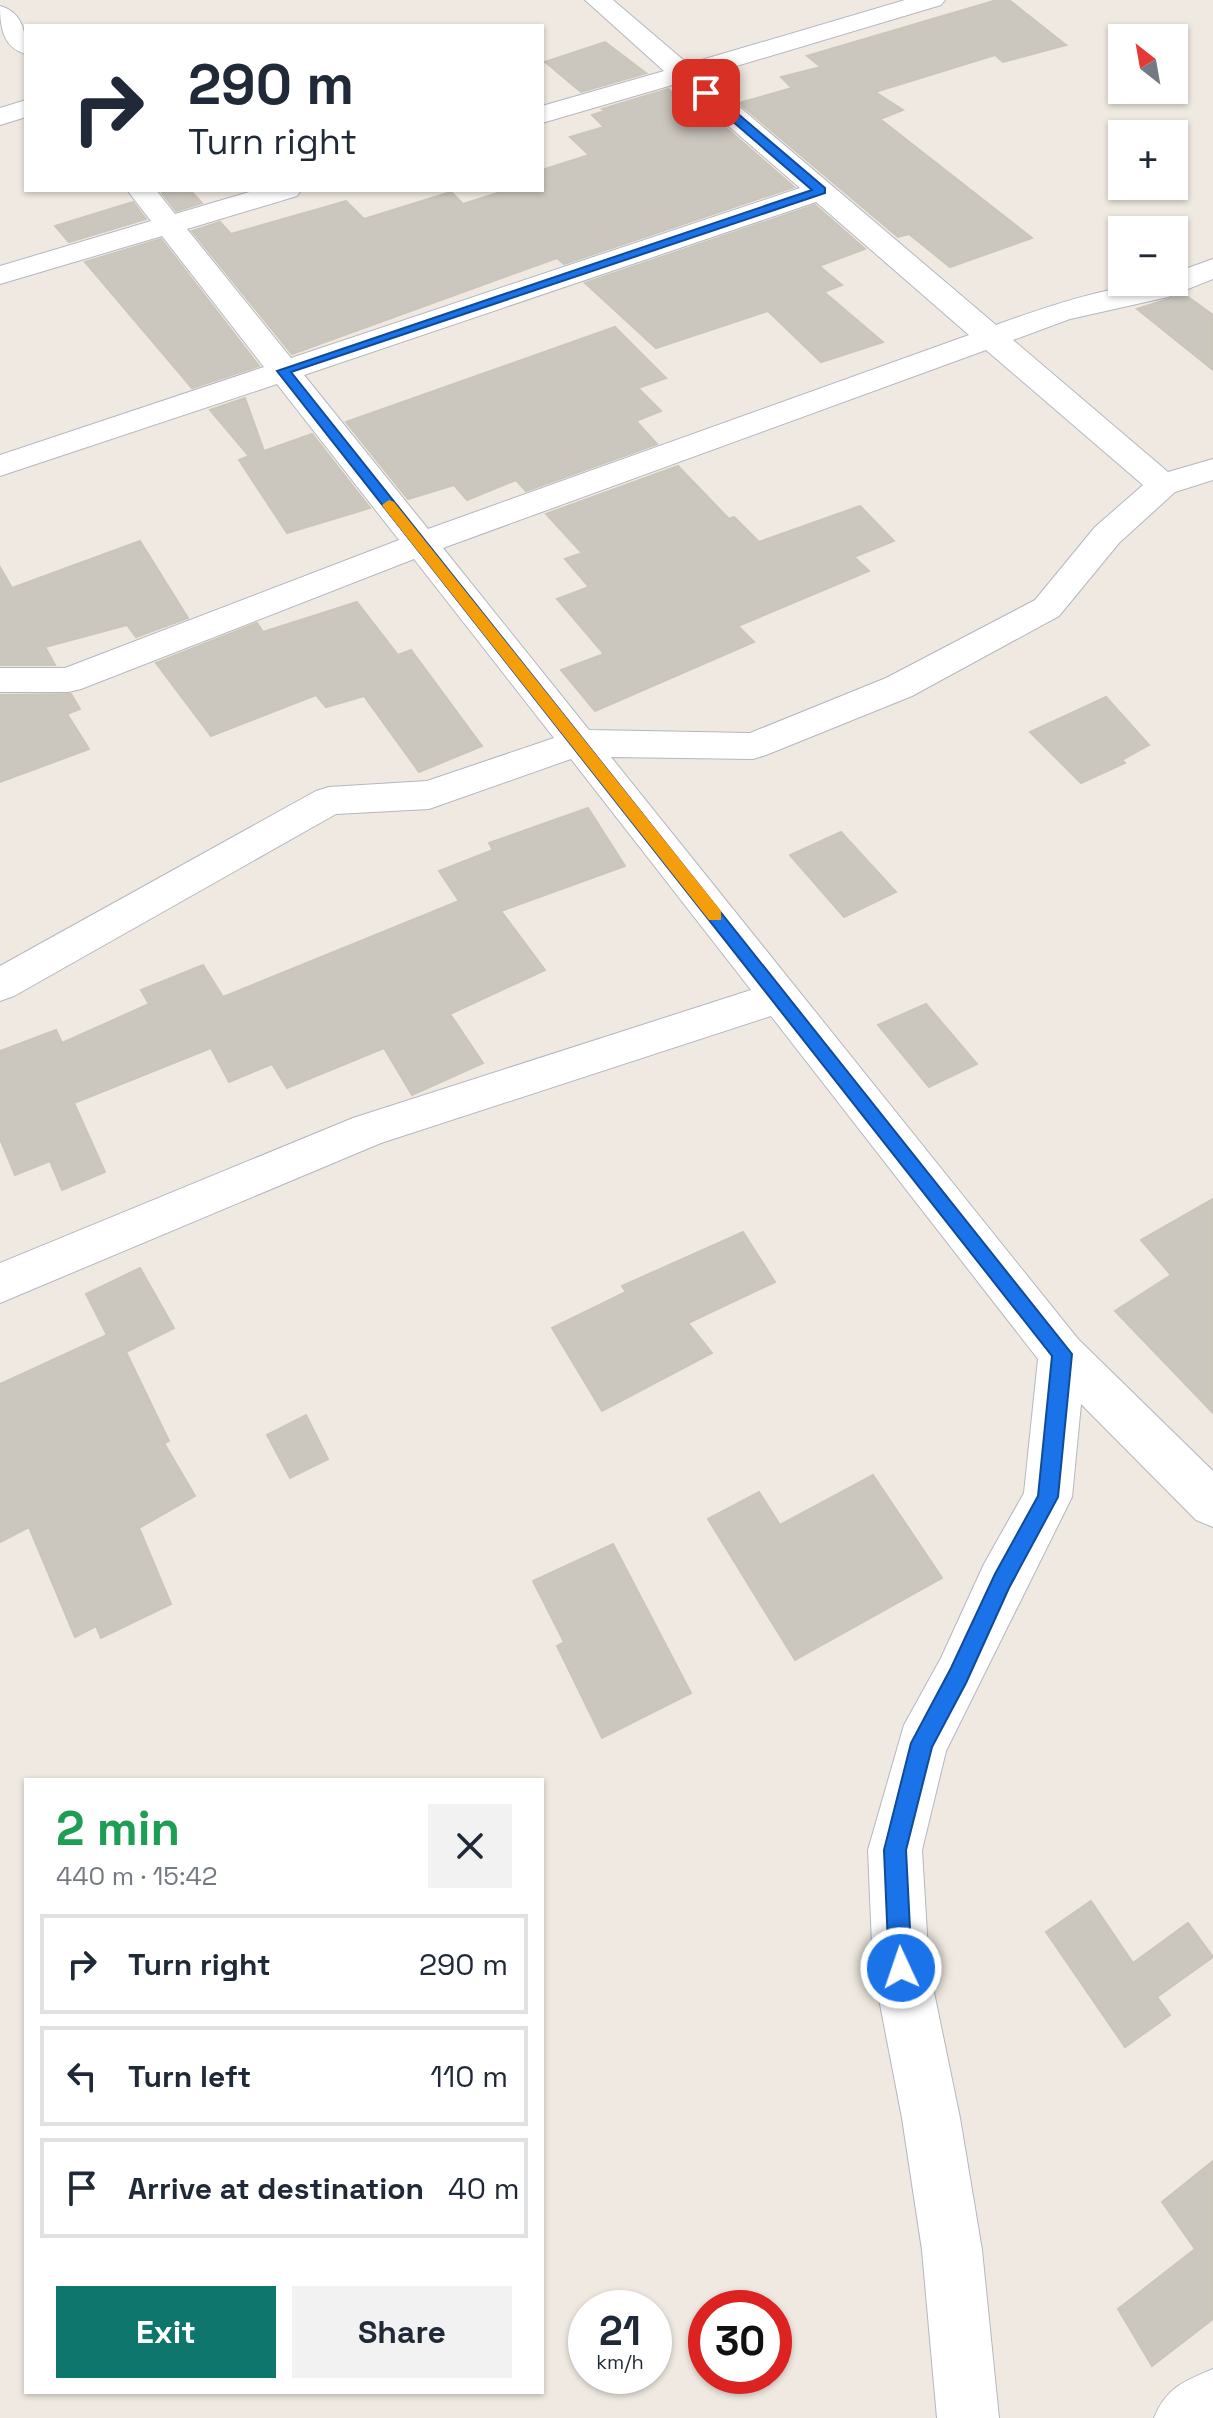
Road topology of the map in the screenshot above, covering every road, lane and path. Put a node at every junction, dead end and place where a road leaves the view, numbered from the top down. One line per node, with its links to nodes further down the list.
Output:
1 (598, 0): 5 (street)
2 (932, 0): 5 (street)
3 (0, 14): 4 (street)
4 (24, 44)
5 (683, 73): 7 (street); 9 (street)
6 (24, 109): 8 (street)
7 (544, 114)
8 (0, 117)
9 (820, 191): 15 (street); 16 (street)
10 (143, 192): 12 (street)
11 (280, 192): 12 (street)
12 (169, 225): 14 (street); 16 (street)
13 (1213, 268): 15 (street)
14 (0, 275)
15 (993, 338): 19 (street); 20 (street)
16 (283, 371): 17 (street); 20 (street)
17 (0, 466)
18 (1213, 469): 19 (street)
19 (1163, 485): 22 (street)
20 (420, 544): 21 (street); 22 (street)
21 (0, 680)
22 (578, 743): 23 (street); 24 (street)
23 (0, 985)
24 (780, 997): 25 (street); 26 (street)
25 (0, 1283)
26 (1062, 1354): 27 (street); 29 (street)
27 (1213, 1504)
28 (1213, 2400): 30 (street)
29 (968, 2418)
30 (1185, 2418)

